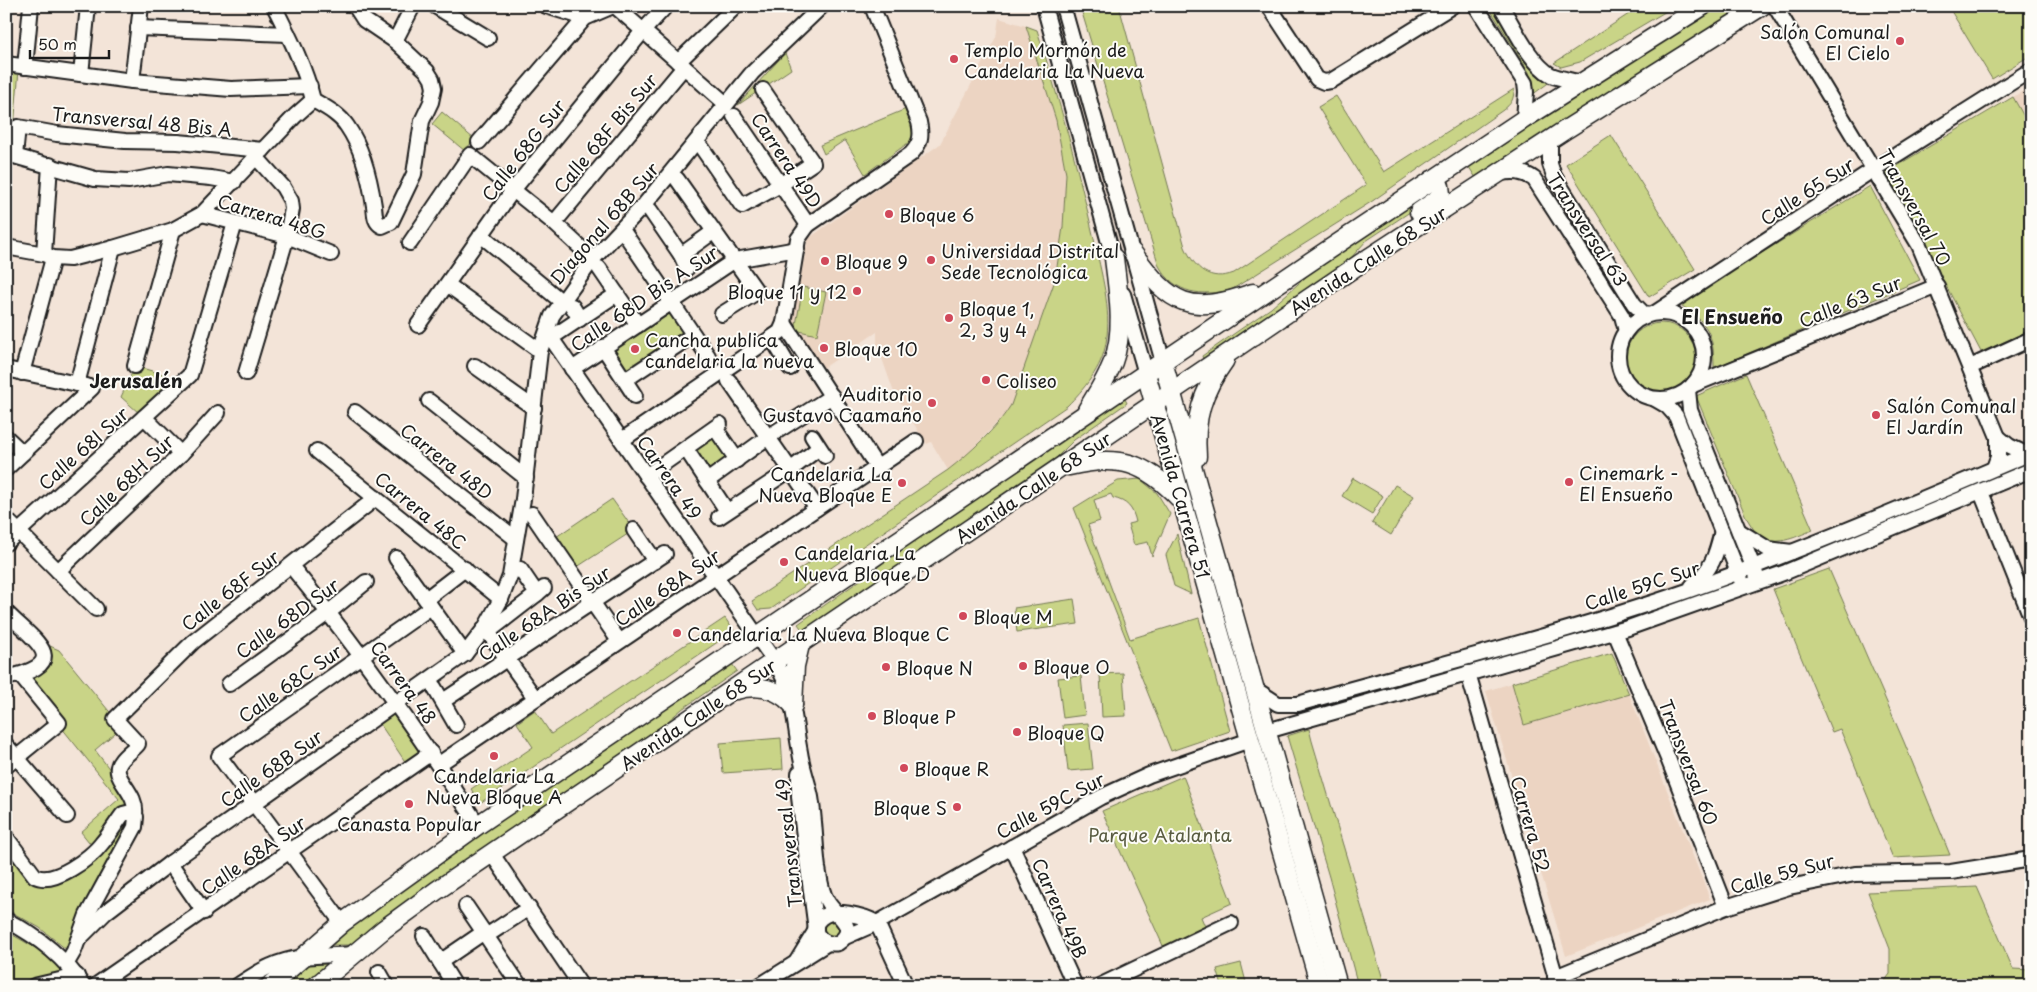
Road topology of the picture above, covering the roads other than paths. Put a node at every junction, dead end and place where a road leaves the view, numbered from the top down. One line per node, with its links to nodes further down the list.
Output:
1 (31, 6): 31 (street)
2 (88, 6): 33 (street)
3 (141, 6): 24 (street)
4 (274, 6): 26 (street)
5 (355, 6): 28 (street)
6 (413, 6): 28 (street)
7 (435, 6): 27 (street)
8 (546, 6): 23 (street)
9 (614, 6): 23 (street); 25 (street)
10 (666, 6): 25 (street, Calle 68G Sur)
11 (736, 6): 30 (street, Calle 68F Bis Sur)
12 (822, 6): 38 (street, Diagonal 68B Sur)
13 (872, 6): 58 (street)
14 (1044, 6): 72 (street, Avenida Carrera 51)
15 (1063, 6): 68 (street, Avenida Carrera 51)
16 (1269, 6): 17 (street)
17 (1452, 6)
18 (1476, 6): 40 (street)
19 (1501, 6): 35 (street)
20 (1703, 6): 35 (main road, Avenida Calle 68 Sur)
21 (1762, 6): 41 (main road, Avenida Calle 68 Sur)
22 (1775, 6): 47 (street, Transversal 70)
23 (585, 18): 42 (street)
24 (138, 28): 26 (street); 34 (street)
25 (644, 30): 30 (street); 53 (street, Calle 68G Sur)
26 (288, 34): 37 (street)
27 (488, 38)
28 (395, 41): 37 (street)
29 (6, 64): 31 (street)
30 (681, 64): 38 (street); 57 (street, Calle 68F Bis Sur)
31 (25, 67): 33 (street)
32 (2031, 70): 47 (street, Calle 65 Sur)
33 (81, 74): 34 (street)
34 (132, 82): 37 (street)
35 (1582, 82): 40 (main road, Avenida Calle 68 Sur)
36 (763, 90): 52 (street)
37 (312, 93): 44 (street)
38 (726, 104): 74 (street, Diagonal 68B Sur)
39 (734, 116): 52 (street, Carrera 49D)
40 (1524, 120): 50 (main road, Avenida Calle 68 Sur)
41 (1550, 140): 48 (main road, Avenida Calle 68 Sur); 84 (street, Transversal 63)
42 (479, 142)
43 (702, 148): 52 (street)
44 (259, 154): 45 (street, Transversal 48 Bis A); 51 (street); 63 (street)
45 (11, 155): 46 (street)
46 (50, 166): 51 (street); 71 (street)
47 (1874, 169): 79 (street, Transversal 70); 84 (street, Calle 65 Sur)
48 (1500, 173): 75 (main road, Avenida Calle 68 Sur); 89 (street, Transversal 63)
49 (677, 179): 60 (street)
50 (1432, 180): 75 (main road); 78 (main road, Avenida Calle 68 Sur)
51 (234, 182): 55 (street)
52 (780, 185): 58 (street, Carrera 49D)
53 (513, 190): 57 (street); 62 (street, Calle 68G Sur); 64 (street)
54 (650, 210): 70 (street)
55 (202, 214): 56 (street, Carrera 48G); 59 (street)
56 (235, 223): 63 (street, Carrera 48G); 121 (street, Calle 68I Sur)
57 (554, 223): 74 (street)
58 (808, 226): 67 (street)
59 (173, 230): 66 (street); 98 (street)
60 (712, 232): 70 (street); 73 (street)
61 (625, 234): 81 (street)
62 (481, 235): 77 (street, Calle 68G Sur); 82 (street)
63 (287, 236): 69 (street, Carrera 48G); 105 (street)
64 (410, 243)
65 (6, 247): 71 (street)
66 (113, 248): 71 (street); 109 (street)
67 (797, 249): 73 (street, Calle 68D Bis A Sur); 86 (street)
68 (1133, 253): 78 (main road); 97 (street, Avenida Carrera 51)
69 (331, 254)
70 (681, 255): 76 (street)
71 (49, 256): 104 (street)
72 (1114, 258): 106 (street, Avenida Carrera 51); 120 (main road)
73 (734, 260): 81 (street, Calle 68D Bis A Sur); 83 (street)
74 (596, 263): 80 (street); 82 (street, Diagonal 68B Sur)
75 (1361, 264): 94 (main road, Avenida Calle 68 Sur)
76 (687, 268)
77 (448, 284): 88 (street, Calle 68G Sur); 95 (street)
78 (1274, 286): 97 (main road, Avenida Calle 68 Sur)
79 (1936, 286): 100 (street, Transversal 70); 110 (street, Calle 63 Sur)
80 (616, 294): 85 (street); 87 (street)
81 (671, 302): 87 (street, Calle 68D Bis A Sur); 90 (street)
82 (567, 303): 85 (street); 95 (street, Diagonal 68B Sur)
83 (722, 314)
84 (1650, 314): 89 (street); 110 (street)
85 (580, 318): 101 (street, Carrera 49)
86 (784, 323): 91 (street); 113 (street)
87 (638, 324): 93 (street, Calle 68D Bis A Sur)
88 (418, 325)
89 (1626, 331): 114 (street)
90 (693, 335): 96 (street); 107 (street)
91 (772, 338): 102 (street); 125 (street)
92 (2031, 339): 100 (street)
93 (603, 347): 101 (street, Calle 68D Bis A Sur); 107 (street)
94 (1233, 350): 111 (main road, Avenida Calle 68 Sur); 143 (main road)
95 (540, 351): 117 (street, Diagonal 68B Sur)
96 (708, 356)
97 (1163, 362): 106 (main road, Avenida Calle 68 Sur); 111 (main road, Avenida Carrera 51)
98 (135, 366)
99 (475, 366): 117 (street)
100 (1970, 367): 124 (street, Transversal 70)
101 (572, 368): 125 (street, Carrera 49)
102 (790, 368)
103 (6, 369): 104 (street)
104 (22, 373): 109 (street)
105 (246, 373)
106 (1146, 374): 116 (main road, Avenida Carrera 51); 120 (main road, Avenida Calle 68 Sur)
107 (625, 380): 112 (street)
108 (729, 380): 123 (street)
109 (77, 384): 130 (street)
110 (1690, 388): 114 (street); 152 (street)
111 (1172, 392): 116 (main road, Avenida Calle 68 Sur); 143 (main road, Avenida Carrera 51)
112 (635, 396)
113 (832, 396): 123 (street); 134 (street)
114 (1655, 399): 151 (street)
115 (429, 401): 141 (street)
116 (1154, 404): 135 (main road, Avenida Calle 68 Sur); 146 (main road, Avenida Carrera 51)
117 (534, 408): 141 (street, Diagonal 68B Sur)
118 (355, 412): 154 (street, Carrera 48D)
119 (218, 413): 131 (street, Calle 68H Sur)
120 (1083, 416): 178 (main road, Avenida Calle 68 Sur)
121 (144, 417): 131 (street); 153 (street, Calle 68I Sur)
122 (6, 437): 130 (street)
123 (768, 437): 133 (street); 138 (street)
124 (1998, 437): 132 (street); 136 (street, Transversal 70)
125 (622, 440): 140 (street, Carrera 49)
126 (916, 441): 134 (street, Calle 68A Sur)
127 (819, 447): 138 (street)
128 (686, 449): 133 (street); 140 (street); 142 (street)
129 (318, 451): 145 (street, Carrera 48C)
130 (23, 453): 137 (street)
131 (181, 454): 162 (street, Calle 68H Sur)
132 (2029, 454): 136 (street, Calle 59C Sur)
133 (737, 460): 142 (street)
134 (877, 467): 147 (street, Calle 68A Sur)
135 (1061, 467): 146 (main road); 180 (main road, Avenida Calle 68 Sur)
136 (1994, 468): 156 (street, Calle 59C Sur)
137 (6, 469)
138 (790, 470): 142 (street); 147 (street)
139 (2031, 470): 144 (street, Calle 59C Sur)
140 (646, 476): 164 (street, Carrera 49)
141 (526, 478): 154 (street, Diagonal 68B Sur)
142 (707, 481)
143 (1198, 488): 189 (main road, Avenida Carrera 51)
144 (1982, 492): 165 (street, Calle 59C Sur); 175 (street)
145 (376, 498): 158 (street, Calle 68F Sur); 160 (street, Carrera 48C)
146 (1182, 501): 197 (main road, Avenida Carrera 51)
147 (817, 508): 164 (street, Calle 68A Sur)
148 (532, 514): 171 (street)
149 (6, 519): 153 (street)
150 (634, 530): 171 (street, Calle 68A Bis Sur)
151 (1722, 531): 163 (street); 168 (street)
152 (1739, 531): 156 (street); 159 (street)
153 (19, 532): 155 (street, Calle 68I Sur); 162 (street)
154 (516, 540): 169 (street, Diagonal 68B Sur)
155 (6, 543)
156 (1795, 552): 159 (street, Calle 59C Sur)
157 (396, 558): 170 (street)
158 (291, 566): 174 (street, Carrera 48); 203 (street, Calle 68F Sur)
159 (1753, 567): 163 (street, Calle 59C Sur); 165 (street)
160 (465, 569): 169 (street, Carrera 48C); 170 (street, Calle 68C Sur)
161 (520, 569): 176 (street, Calle 68B Sur)
162 (58, 571): 172 (street)
163 (1738, 573): 167 (street); 168 (street, Calle 59C Sur)
164 (715, 576): 178 (street, Carrera 49); 179 (street, Calle 68A Sur)
165 (1759, 581): 167 (street, Calle 59C Sur)
166 (366, 582): 174 (street, Calle 68D Sur)
167 (1744, 587): 177 (street, Calle 59C Sur)
168 (1686, 591): 189 (street, Calle 59C Sur)
169 (501, 599): 176 (street, Diagonal 68B Sur)
170 (429, 603): 181 (street); 182 (street, Calle 68C Sur)
171 (593, 603): 179 (street); 183 (street, Calle 68A Bis Sur)
172 (96, 609)
173 (6, 612): 186 (street)
174 (329, 612): 182 (street, Carrera 48); 187 (street, Calle 68D Sur)
175 (2031, 617)
176 (487, 630): 181 (street, Calle 68B Sur); 183 (street)
177 (1615, 632): 185 (street, Calle 59C Sur); 214 (street, Transversal 60)
178 (757, 637): 184 (street, Transversal 49); 205 (main road, Avenida Calle 68 Sur)
179 (619, 641): 191 (street, Calle 68A Sur)
180 (800, 645): 184 (main road, Avenida Calle 68 Sur); 194 (main road)
181 (465, 654): 193 (street, Calle 68B Sur)
182 (362, 656): 193 (street, Carrera 48); 202 (street, Calle 68C Sur)
183 (508, 660): 191 (street); 192 (street, Calle 68A Bis Sur)
184 (775, 662): 190 (main road, Avenida Calle 68 Sur); 194 (street, Transversal 49)
185 (1468, 673): 196 (street, Calle 59C Sur); 236 (street, Carrera 52)
186 (13, 676): 201 (street)
187 (229, 684)
188 (434, 687): 192 (street)
189 (1255, 689): 196 (main road, Avenida Carrera 51)
190 (730, 692): 194 (main road); 209 (main road, Avenida Calle 68 Sur)
191 (535, 698): 200 (street, Calle 68A Sur)
192 (443, 701): 195 (street)
193 (396, 702): 200 (street, Carrera 48); 202 (street, Calle 68B Sur)
194 (793, 705): 199 (street, Transversal 49)
195 (456, 725)
196 (1267, 731): 251 (main road, Avenida Carrera 51)
197 (1250, 740): 207 (street, Calle 59C Sur); 250 (main road, Avenida Carrera 51)
198 (6, 746): 201 (street)
199 (800, 752): 217 (street, Transversal 49); 223 (street, Transversal 49)
200 (435, 759): 205 (street, Carrera 48); 208 (street, Calle 68A Sur)
201 (12, 762): 204 (street)
202 (255, 803): 208 (street); 211 (street, Calle 68B Sur)
203 (134, 814): 206 (street); 227 (street, Calle 68B Sur)
204 (67, 816)
205 (478, 825): 212 (main road, Avenida Calle 68 Sur)
206 (6, 837)
207 (1012, 847): 220 (street, Calle 59C Sur); 248 (street, Carrera 49B)
208 (290, 851): 216 (street, Calle 68A Sur); 219 (street)
209 (492, 854): 215 (street); 222 (main road, Avenida Calle 68 Sur)
210 (2031, 860): 214 (street, Calle 59 Sur)
211 (170, 863): 216 (street); 227 (street, Calle 68B Sur)
212 (366, 905): 219 (main road, Avenida Calle 68 Sur); 222 (main road)
213 (466, 906): 224 (street)
214 (1726, 907): 236 (street, Calle 59 Sur)
215 (529, 908): 224 (street); 245 (street)
216 (204, 912): 238 (street, Calle 68A Sur)
217 (835, 914): 220 (street); 223 (street); 226 (street)
218 (6, 920): 232 (street)
219 (342, 923): 230 (main road, Avenida Calle 68 Sur)
220 (877, 923): 226 (street, Calle 59C Sur); 247 (street)
221 (1231, 923): 249 (street)
222 (384, 929): 229 (main road, Avenida Calle 68 Sur)
223 (816, 930): 228 (street); 233 (street)
224 (485, 934): 231 (street); 244 (street)
225 (424, 936): 231 (street)
226 (845, 937): 228 (street)
227 (78, 940): 232 (street, Calle 68B Sur)
228 (826, 944): 233 (street)
229 (354, 954): 230 (street); 241 (main road, Avenida Calle 68 Sur)
230 (302, 958): 239 (street); 240 (main road, Avenida Calle 68 Sur)
231 (440, 962): 243 (street)
232 (67, 963): 235 (street)
233 (794, 965): 246 (street)
234 (379, 972): 242 (street)
235 (80, 981): 237 (street)
236 (1557, 982)
237 (34, 986)
238 (95, 986)
239 (237, 986)
240 (270, 986)
241 (316, 986)
242 (387, 986)
243 (455, 986)
244 (520, 986)
245 (581, 986)
246 (759, 986)
247 (906, 986)
248 (1075, 986)
249 (1100, 986)
250 (1320, 986)
251 (1338, 986)

